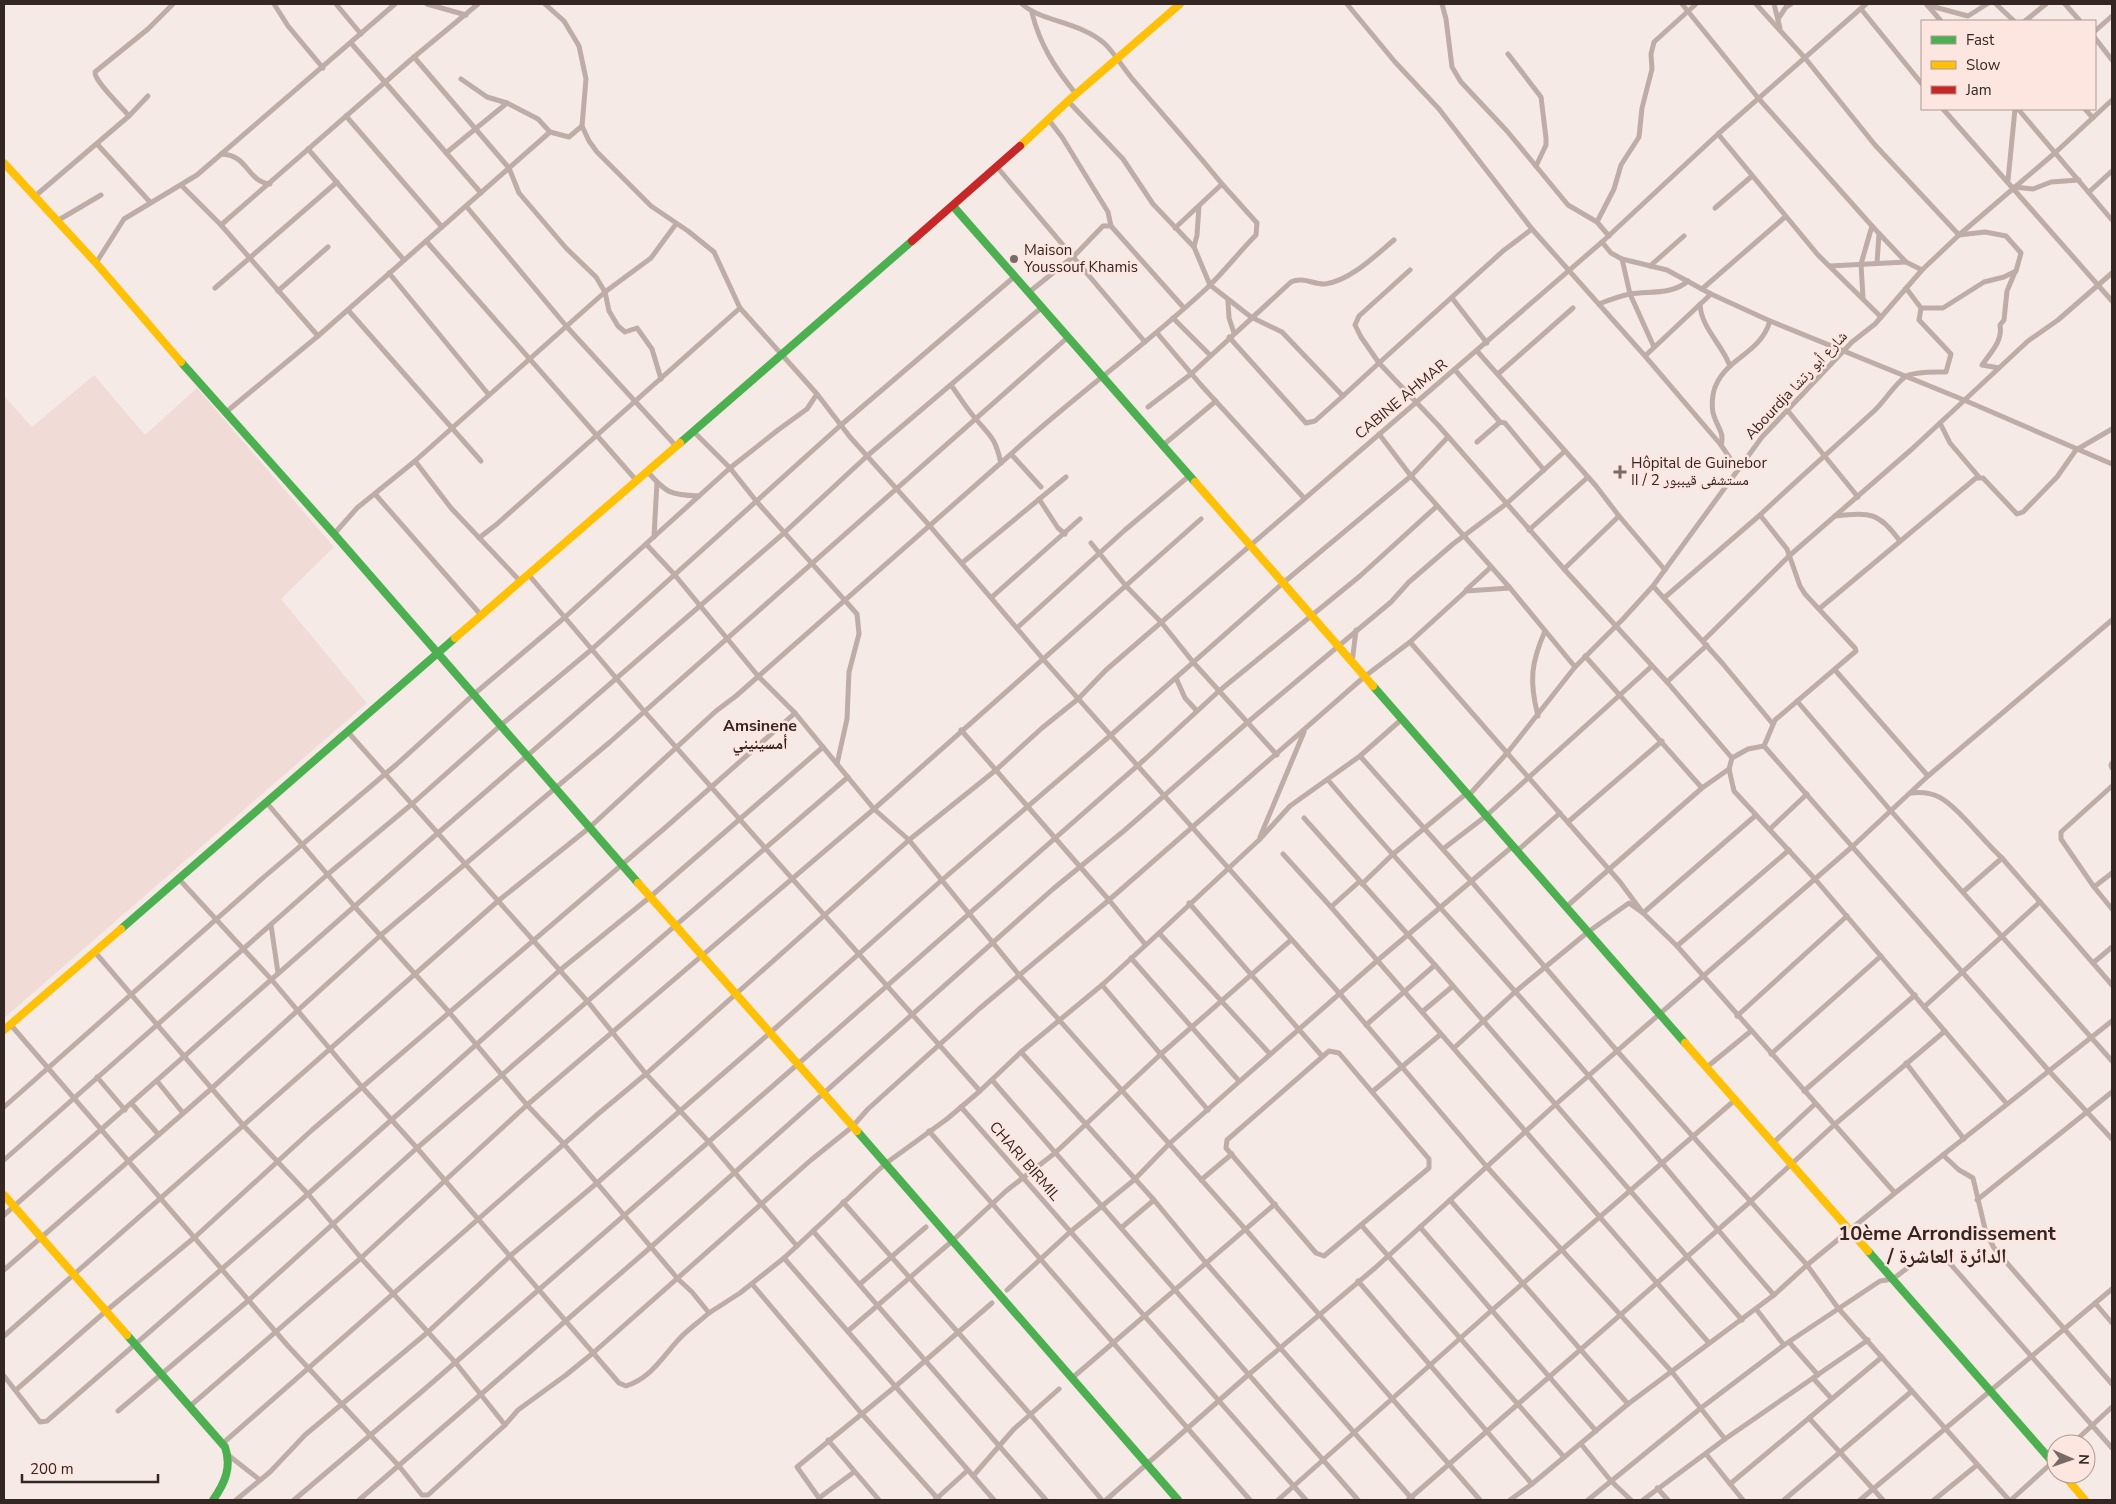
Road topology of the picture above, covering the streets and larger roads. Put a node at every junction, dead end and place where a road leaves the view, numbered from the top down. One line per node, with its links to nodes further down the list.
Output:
1 (173, 4): 58 (street)
2 (274, 4): 44 (street)
3 (336, 4): 36 (street)
4 (395, 4): 36 (street)
5 (427, 4): 26 (street)
6 (478, 4): 26 (street)
7 (545, 4): 62 (street)
8 (1022, 4): 25 (street)
9 (1180, 4): 42 (street)
10 (1347, 4): 103 (street)
11 (1442, 4): 72 (street)
12 (1682, 4): 24 (street)
13 (1696, 4): 24 (street)
14 (1756, 4): 34 (street)
15 (1774, 4): 28 (street)
16 (1791, 4): 28 (street)
17 (1866, 4): 23 (street, CABINE AHMAR)
18 (1927, 4): 29 (street); 30 (street)
19 (1987, 4): 29 (street)
20 (1996, 4): 31 (street)
21 (2046, 4): 32 (street)
22 (2065, 4): 33 (street)
23 (1861, 9): 41 (street, CABINE AHMAR); 47 (street)
24 (1688, 11): 50 (street); 96 (street)
25 (1032, 13): 42 (street); 48 (street)
26 (466, 16): 40 (street)
27 (2112, 16): 35 (street)
28 (1778, 19): 34 (street)
29 (1968, 19)
30 (1940, 20)
31 (2013, 20)
32 (2026, 20)
33 (2079, 20)
34 (1780, 30): 41 (street)
35 (2096, 30)
36 (361, 34): 38 (street)
37 (2096, 39): 43 (street)
38 (351, 43): 44 (street); 46 (street)
39 (1508, 54): 72 (street)
40 (414, 57): 46 (street); 63 (street)
41 (1805, 58): 50 (street, CABINE AHMAR); 105 (street)
42 (1116, 59): 48 (street); 81 (street)
43 (2112, 60)
44 (323, 68): 70 (street)
45 (461, 79): 53 (street)
46 (385, 82): 59 (street); 69 (street)
47 (1921, 83)
48 (1076, 94): 52 (street)
49 (148, 96): 58 (street)
50 (1759, 99): 65 (street, CABINE AHMAR); 100 (street)
51 (2112, 100): 60 (street, Abourdja شارع أبو رتشا)
52 (1068, 101): 61 (street); 102 (street)
53 (507, 102): 63 (street); 64 (street)
54 (1945, 110): 77 (street)
55 (2016, 110): 77 (street)
56 (2017, 110): 68 (street)
57 (2086, 110): 60 (street)
58 (129, 116): 66 (street)
59 (346, 116): 67 (street); 101 (street)
60 (2093, 118): 68 (street, Abourdja شارع أبو رتشا)
61 (1048, 119): 73 (street); 99 (street)
62 (582, 126): 64 (street); 97 (street)
63 (475, 129): 69 (street); 74 (street)
64 (550, 132): 74 (street)
65 (1718, 134): 76 (street); 106 (street, CABINE AHMAR)
66 (97, 144): 87 (street); 88 (street)
67 (308, 149): 79 (street); 80 (street)
68 (2056, 152): 78 (street); 83 (street, Abourdja شارع أبو رتشا)
69 (446, 153): 85 (street)
70 (221, 154): 80 (street); 82 (street)
71 (4, 163): 87 (street)
72 (1536, 166): 96 (street)
73 (997, 167): 90 (street); 113 (street)
74 (509, 168): 85 (street); 137 (street)
75 (2112, 171): 84 (street)
76 (1752, 176): 92 (street); 93 (street)
77 (2008, 180): 83 (street)
78 (2079, 180): 83 (street); 84 (street)
79 (337, 182): 114 (street); 116 (street)
80 (270, 184): 98 (street)
81 (1222, 184): 91 (street); 132 (street)
82 (181, 185): 88 (street); 98 (street)
83 (2014, 187): 105 (street, Abourdja شارع أبو رتشا); 131 (street)
84 (2089, 192): 94 (street)
85 (481, 193): 89 (street)
86 (101, 195): 95 (street)
87 (34, 198): 95 (street)
88 (150, 202): 118 (street)
89 (466, 206): 101 (street); 157 (street)
90 (952, 206): 129 (street); 168 (street)
91 (1199, 206): 102 (street); 112 (street)
92 (1715, 208)
93 (1785, 216): 122 (street); 135 (street)
94 (2112, 219)
95 (56, 222): 118 (street)
96 (1597, 222): 106 (street)
97 (676, 224): 137 (street); 147 (street)
98 (221, 225): 114 (street)
99 (1111, 226): 113 (street); 149 (street)
100 (1872, 226): 104 (street); 120 (street)
101 (442, 227): 109 (street)
102 (1175, 228): 112 (street)
103 (1532, 229): 125 (street); 141 (street)
104 (1879, 233): 117 (street); 119 (street)
105 (1959, 235): 124 (street, Abourdja شارع أبو رتشا); 126 (street)
106 (1609, 236): 110 (street, CABINE AHMAR)
107 (1684, 236): 121 (street)
108 (1394, 240): 153 (street)
109 (426, 241): 116 (street); 171 (street)
110 (1602, 242): 115 (street); 125 (street, CABINE AHMAR)
111 (328, 246): 136 (street)
112 (1194, 246): 132 (street)
113 (1074, 256): 138 (street); 163 (street)
114 (250, 258): 133 (street); 136 (street)
115 (1622, 259): 121 (street); 139 (street)
116 (404, 260): 127 (street)
117 (1906, 262): 119 (street); 124 (street)
118 (96, 263): 191 (street)
119 (1877, 263): 120 (street)
120 (1861, 264): 122 (street); 142 (street)
121 (1650, 266): 130 (street)
122 (1830, 266): 142 (street)
123 (1410, 270): 172 (street)
124 (1922, 270): 134 (street, Abourdja شارع أبو رتشا)
125 (1569, 271): 145 (street); 164 (street, CABINE AHMAR)
126 (2016, 271): 151 (street); 174 (street)
127 (389, 273): 152 (street); 183 (street)
128 (2112, 273): 131 (street)
129 (1014, 277): 138 (street); 195 (street)
130 (1688, 281): 135 (street); 139 (street)
131 (2098, 284): 143 (street); 174 (street)
132 (1210, 285): 144 (street); 149 (street)
133 (215, 288)
134 (1906, 288): 151 (street); 154 (street, Abourdja شارع أبو رتشا)
135 (1702, 289): 140 (street)
136 (278, 291): 160 (street)
137 (605, 292): 157 (street); 180 (street)
138 (1028, 293): 148 (street)
139 (1630, 294): 145 (street); 165 (street)
140 (1711, 294): 146 (street); 156 (street)
141 (1452, 298): 164 (street); 172 (street)
142 (1863, 298): 154 (street)
143 (2112, 300)
144 (1228, 301): 153 (street); 159 (street)
145 (1599, 304): 170 (street)
146 (1700, 304): 165 (street); 173 (street)
147 (740, 308): 168 (street); 180 (street)
148 (1041, 308): 161 (street); 181 (street)
149 (1184, 308): 155 (street)
150 (1573, 308): 177 (street)
151 (1921, 308): 178 (street)
152 (348, 310): 160 (street); 196 (street)
153 (1251, 317): 159 (street); 184 (street)
154 (1881, 317): 167 (street, Abourdja شارع أبو رتشا)
155 (1172, 318): 158 (street); 169 (street)
156 (1770, 321): 167 (street); 173 (street)
157 (568, 327): 171 (street); 185 (street)
158 (1157, 333): 163 (street); 176 (street)
159 (1234, 333): 162 (street)
160 (318, 336): 191 (street)
161 (1068, 338): 179 (street); 192 (street)
162 (1229, 338): 176 (street); 184 (street)
163 (1145, 342): 179 (street)
164 (1487, 342): 166 (street, CABINE AHMAR)
165 (1654, 348): 170 (street)
166 (1478, 351): 175 (street, CABINE AHMAR); 177 (street)
167 (1843, 352): 178 (street); 190 (street, Abourdja شارع أبو رتشا)
168 (782, 354): 182 (street); 198 (street)
169 (1210, 355)
170 (1645, 356): 203 (street)
171 (530, 360): 183 (street); 199 (street)
172 (1379, 363): 184 (street); 188 (street)
173 (1730, 366): 203 (street)
174 (1999, 368): 186 (street)
175 (1455, 370): 188 (street, CABINE AHMAR); 193 (street)
176 (1191, 374): 187 (street); 189 (street)
177 (1498, 374): 207 (street)
178 (1906, 376): 186 (street); 210 (street)
179 (1102, 377): 205 (street); 208 (street)
180 (661, 379): 185 (street)
181 (951, 385): 192 (street); 209 (street)
182 (817, 394): 195 (street); 215 (street)
183 (489, 395): 196 (street)
184 (1343, 396)
185 (635, 400): 199 (street); 204 (street)
186 (1964, 400): 194 (street); 206 (street)
187 (1216, 401): 205 (street); 231 (street)
188 (1415, 402): 200 (street, CABINE AHMAR); 201 (street)
189 (1148, 407)
190 (1788, 411): 210 (street); 217 (street, Abourdja شارع أبو رتشا)
191 (225, 413): 244 (street)
192 (976, 419): 213 (street); 227 (street)
193 (1500, 422): 202 (street); 216 (street)
194 (1940, 423): 223 (street); 230 (street)
195 (841, 425): 209 (street); 233 (street)
196 (453, 426): 211 (street); 212 (street)
197 (2112, 429): 206 (street)
198 (694, 431): 204 (street); 215 (street)
199 (598, 434): 224 (street); 248 (street)
200 (1379, 434): 220 (street); 231 (street, CABINE AHMAR)
201 (1448, 437): 220 (street); 234 (street)
202 (1477, 442)
203 (1721, 445): 217 (street)
204 (676, 446): 218 (street)
205 (1162, 446): 219 (street)
206 (2076, 450): 214 (street); 223 (street)
207 (1565, 451): 216 (street); 222 (street)
208 (1011, 454): 213 (street); 226 (street)
209 (867, 456): 227 (street); 243 (street)
210 (1824, 457): 230 (street); 236 (street)
211 (415, 461): 228 (street); 248 (street)
212 (481, 461)
213 (1001, 463): 241 (street)
214 (2112, 464)
215 (730, 468): 229 (street); 233 (street)
216 (1544, 470): 234 (street)
217 (1738, 470): 259 (street, Abourdja شارع أبو رتشا)
218 (647, 471): 224 (street); 225 (street)
219 (1189, 476): 252 (street); 253 (street)
220 (1411, 476): 235 (street); 263 (street)
221 (1066, 477): 232 (street)
222 (1588, 477): 237 (street); 242 (street)
223 (1979, 477): 249 (street)
224 (636, 480): 260 (street)
225 (657, 482): 229 (street); 247 (street)
226 (1041, 487)
227 (896, 488): 241 (street); 256 (street)
228 (375, 494): 244 (street); 273 (street)
229 (700, 496): 247 (street)
230 (1858, 497): 238 (street)
231 (1304, 498): 252 (street, CABINE AHMAR)
232 (1039, 499): 245 (street); 255 (street)
233 (757, 502): 243 (street); 261 (street)
234 (1506, 504): 242 (street); 246 (street)
235 (1438, 506): 246 (street); 274 (street)
236 (1760, 514): 254 (street); 269 (street)
237 (1619, 516): 258 (street); 259 (street)
238 (1835, 516): 249 (street); 254 (street)
239 (1080, 519): 245 (street)
240 (1201, 519): 264 (street)
241 (929, 525): 255 (street); 270 (street)
242 (1529, 530): 258 (street)
243 (784, 533): 256 (street); 271 (street)
244 (334, 534): 288 (street)
245 (1065, 534): 268 (street)
246 (1464, 535): 257 (street); 281 (street)
247 (654, 537): 251 (street)
248 (479, 538): 262 (street)
249 (1900, 541): 272 (street)
250 (1091, 543): 253 (street)
251 (646, 544): 261 (street); 275 (street)
252 (1250, 546): 263 (street); 278 (street, CABINE AHMAR)
253 (1099, 553): 264 (street); 280 (street)
254 (1789, 556): 272 (street); 285 (street)
255 (962, 562): 268 (street)
256 (811, 563): 270 (street); 283 (street)
257 (1491, 567): 266 (street); 267 (street)
258 (1564, 569): 279 (street)
259 (1665, 570): 265 (street, Abourdja شارع أبو رتشا)
260 (528, 574): 262 (street); 275 (street)
261 (674, 574): 271 (street); 287 (street)
262 (520, 581): 273 (street)
263 (1283, 583): 274 (street); 291 (street)
264 (1126, 586): 278 (street); 290 (street)
265 (1653, 586): 269 (street); 279 (street, Abourdja شارع أبو رتشا)
266 (1510, 588): 267 (street); 282 (street)
267 (1466, 591): 284 (street)
268 (992, 597): 277 (street)
269 (1664, 598): 285 (street)
270 (844, 600): 296 (street); 327 (street)
271 (701, 606): 283 (street); 299 (street)
272 (1819, 609): 295 (street)
273 (481, 615): 288 (street)
274 (1310, 615): 286 (street); 301 (street)
275 (564, 618): 287 (street); 302 (street)
276 (2112, 620): 334 (street)
277 (1012, 621): 280 (street); 290 (street)
278 (1161, 622): 291 (street); 304 (street, CABINE AHMAR)
279 (1615, 626): 289 (street, Abourdja شارع أبو رتشا); 293 (street)
280 (1018, 627): 290 (street)
281 (1356, 630): 286 (street); 292 (street)
282 (1545, 631): 294 (street); 309 (street)
283 (727, 638): 296 (street); 306 (street)
284 (1410, 642): 297 (street); 322 (street)
285 (1705, 643): 300 (street); 312 (street)
286 (1337, 645): 292 (street); 311 (street)
287 (591, 650): 299 (street); 313 (street)
288 (437, 653): 302 (street); 316 (street)
289 (1585, 656): 294 (street, Abourdja شارع أبو رتشا); 303 (street)
290 (1043, 659): 304 (street); 315 (street)
291 (1194, 662): 298 (street); 301 (street)
292 (1352, 663): 297 (street)
293 (1652, 666): 300 (street); 303 (street)
294 (1575, 667): 309 (street, Abourdja شارع أبو رتشا)
295 (1836, 670): 305 (street); 334 (street)
296 (758, 676): 308 (street); 321 (street)
297 (1364, 677): 310 (street); 314 (street)
298 (1176, 678): 307 (street); 317 (street)
299 (617, 679): 306 (street); 324 (street)
300 (1667, 682): 326 (street)
301 (1219, 691): 307 (street); 311 (street)
302 (473, 695): 313 (street); 333 (street)
303 (1620, 696): 318 (street); 336 (street)
304 (1078, 699): 317 (street); 332 (street, CABINE AHMAR)
305 (1797, 701): 312 (street); 350 (street)
306 (644, 711): 321 (street); 341 (street)
307 (1197, 711): 329 (street)
308 (795, 713): 320 (street); 339 (street)
309 (1538, 716): 322 (street, Abourdja شارع أبو رتشا)
310 (1402, 719): 325 (street); 342 (street)
311 (1248, 722): 323 (street); 345 (street)
312 (1772, 723): 319 (street)
313 (501, 725): 324 (street); 347 (street)
314 (1308, 726): 323 (street); 364 (street)
315 (961, 730): 332 (street); 349 (street)
316 (347, 731): 333 (street); 346 (street)
317 (1111, 735): 329 (street); 348 (street)
318 (1662, 742): 340 (street); 356 (street)
319 (1764, 746): 326 (street); 343 (street)
320 (823, 747): 327 (street); 355 (street)
321 (677, 748): 339 (street); 358 (street)
322 (1508, 752): 336 (street); 342 (street, Abourdja شارع أبو رتشا)
323 (1277, 755): 357 (street)
324 (527, 756): 341 (street); 361 (street)
325 (1360, 756): 337 (street); 359 (street)
326 (1732, 758): 330 (street)
327 (837, 764): 335 (street)
328 (2112, 764): 331 (street)
329 (1137, 765): 345 (street); 362 (street)
330 (1729, 768): 340 (street); 353 (street)
331 (2112, 768)
332 (996, 770): 348 (street); 363 (street, CABINE AHMAR)
333 (384, 774): 347 (street); 365 (street)
334 (1928, 776): 344 (street)
335 (848, 777): 349 (street); 367 (street)
336 (1528, 777): 351 (street); 352 (street)
337 (1328, 780): 364 (street); 372 (street)
338 (2112, 786): 387 (street)
339 (712, 787): 355 (street); 375 (street)
340 (1702, 788): 378 (street)
341 (555, 789): 358 (street); 374 (street)
342 (1468, 794): 352 (street); 359 (street, Abourdja شارع أبو رتشا)
343 (1807, 794): 360 (street); 366 (street)
344 (1910, 794): 350 (street); 373 (street)
345 (1164, 796): 357 (street); 376 (street)
346 (266, 802): 365 (street); 381 (street)
347 (412, 804): 361 (street); 380 (street)
348 (1026, 806): 362 (street); 384 (street)
349 (874, 809): 363 (street); 382 (street)
350 (1891, 811): 366 (street); 388 (street)
351 (1560, 813): 356 (street); 368 (street)
352 (1486, 816): 368 (street); 369 (street)
353 (1755, 816): 360 (street); 400 (street)
354 (1304, 818): 386 (street)
355 (739, 819): 367 (street); 389 (street)
356 (1568, 822): 378 (street)
357 (1192, 827): 377 (street); 390 (street)
358 (589, 828): 375 (street); 391 (street)
359 (1424, 828): 369 (street); 372 (street, Abourdja شارع أبو رتشا)
360 (1770, 829): 370 (street)
361 (439, 834): 374 (street); 394 (street)
362 (1053, 838): 376 (street); 399 (street)
363 (909, 840): 384 (street); 401 (street, CABINE AHMAR)
364 (1259, 840): 377 (street)
365 (302, 845): 380 (street); 403 (street)
366 (1853, 846): 383 (street); 428 (street)
367 (765, 848): 382 (street); 405 (street)
368 (1515, 848): 385 (street); 396 (street)
369 (1443, 850): 385 (street)
370 (1789, 850): 383 (street); 415 (street)
371 (1283, 854): 395 (street)
372 (1392, 855): 386 (street, Abourdja شارع أبو رتشا); 397 (street)
373 (2002, 858): 388 (street); 392 (street)
374 (464, 865): 391 (street); 408 (street)
375 (622, 865): 389 (street); 411 (street)
376 (1079, 867): 390 (street); 413 (street)
377 (1228, 869): 393 (street); 412 (street)
378 (1609, 869): 396 (street); 400 (street)
379 (2112, 873): 387 (street)
380 (328, 874): 394 (street); 404 (street)
381 (178, 878): 403 (street); 418 (street)
382 (792, 879): 401 (street); 420 (street)
383 (1815, 879): 402 (street); 433 (street)
384 (942, 880): 399 (street); 419 (street)
385 (1471, 881): 397 (street); 426 (street)
386 (1361, 883): 395 (street, Abourdja شارع أبو رتشا); 409 (street)
387 (2094, 887): 398 (street)
388 (1963, 892): 410 (street)
389 (650, 897): 405 (street); 427 (street)
390 (1109, 900): 414 (street); 432 (street)
391 (498, 901): 411 (street); 430 (street)
392 (2040, 902): 410 (street); 424 (street)
393 (1189, 903): 407 (street); 431 (street)
394 (355, 907): 408 (street); 429 (street)
395 (1331, 907): 423 (street)
396 (1566, 907): 406 (street)
397 (1440, 908): 409 (street); 440 (street)
398 (2112, 909)
399 (968, 912): 413 (street); 435 (street)
400 (1643, 913): 406 (street); 415 (street)
401 (825, 915): 419 (street); 442 (street, CABINE AHMAR)
402 (1847, 916): 421 (street); 453 (street)
403 (217, 921): 417 (street); 441 (street)
404 (271, 925): 417 (street); 429 (street)
405 (676, 926): 420 (street); 446 (street)
406 (1588, 932): 426 (street); 451 (street)
407 (1159, 933): 414 (street); 445 (street)
408 (380, 935): 430 (street); 448 (street)
409 (1408, 935): 423 (street); 425 (street)
410 (2002, 936): 428 (street); 467 (street)
411 (533, 940): 427 (street); 449 (street)
412 (1291, 940): 431 (street); 443 (street)
413 (994, 943): 432 (street); 452 (street)
414 (1145, 944): 422 (street)
415 (1677, 946): 433 (street)
416 (2112, 947): 424 (street)
417 (243, 950): 434 (street); 458 (street)
418 (94, 951): 441 (street); 459 (street)
419 (858, 953): 435 (street); 465 (street)
420 (702, 956): 442 (street); 464 (street)
421 (1881, 956): 444 (street); 476 (street)
422 (1131, 958): 436 (street); 460 (street)
423 (1378, 960): 439 (street); 443 (street)
424 (2093, 963): 437 (street)
425 (1435, 965): 438 (street); 439 (street)
426 (1546, 969): 440 (street); 473 (street)
427 (559, 971): 446 (street); 468 (street)
428 (1962, 972): 447 (street); 485 (street)
429 (278, 973): 434 (street)
430 (416, 974): 449 (street); 471 (street)
431 (1253, 974): 445 (street); 461 (street)
432 (1020, 976): 454 (street); 469 (street)
433 (1702, 976): 451 (street); 453 (street)
434 (271, 979): 448 (street); 477 (street)
435 (886, 985): 452 (street); 481 (street)
436 (1102, 985): 454 (street); 474 (street)
437 (2112, 985)
438 (1453, 986): 450 (street); 456 (street)
439 (1404, 992): 450 (street); 457 (street)
440 (1515, 992): 456 (street); 488 (street)
441 (131, 993): 458 (street); 484 (street)
442 (737, 994): 465 (street); 486 (street, CABINE AHMAR)
443 (1340, 994): 457 (street); 461 (street)
444 (1914, 995): 447 (street); 496 (street)
445 (1222, 1000): 460 (street); 475 (street)
446 (588, 1002): 464 (street); 487 (street)
447 (1924, 1007): 463 (street)
448 (297, 1010): 471 (street); 494 (street)
449 (449, 1012): 468 (street); 493 (street)
450 (1422, 1012): 466 (street)
451 (1661, 1014): 473 (street); 483 (street)
452 (912, 1015): 469 (street); 500 (street)
453 (1737, 1016): 462 (street)
454 (1060, 1020): 472 (street); 495 (street)
455 (2112, 1021): 467 (street)
456 (1483, 1022): 470 (street); 504 (street)
457 (1366, 1024): 482 (street)
458 (158, 1025): 477 (street); 489 (street)
459 (7, 1027): 484 (street)
460 (1192, 1027): 474 (street); 492 (street)
461 (1300, 1029): 475 (street); 478 (street)
462 (1751, 1031): 476 (street); 483 (street)
463 (1945, 1031): 480 (street); 506 (street)
464 (613, 1032): 486 (street); 507 (street)
465 (771, 1032): 481 (street); 512 (street)
466 (1441, 1034): 470 (street); 482 (street)
467 (2092, 1037): 479 (street); 485 (street)
468 (476, 1044): 487 (street); 515 (street)
469 (939, 1045): 497 (street); 519 (street)
470 (1454, 1048): 522 (street)
471 (330, 1049): 493 (street); 517 (street)
472 (1021, 1052): 490 (street); 516 (street)
473 (1618, 1052): 488 (street); 524 (street)
474 (1161, 1054): 495 (street); 511 (street)
475 (1270, 1054): 492 (street)
476 (1772, 1054): 496 (street)
477 (185, 1056): 491 (street); 494 (street)
478 (1322, 1056): 498 (street); 533 (street)
479 (2112, 1061)
480 (1906, 1063): 518 (street); 525 (street)
481 (798, 1064): 500 (street); 527 (street)
482 (1402, 1066): 498 (street); 541 (street)
483 (1707, 1067): 502 (street)
484 (49, 1068): 501 (street); 508 (street)
485 (2049, 1071): 506 (street); 513 (street)
486 (646, 1074): 512 (street); 529 (street, CABINE AHMAR)
487 (502, 1075): 507 (street); 531 (street)
488 (1588, 1076): 504 (street); 538 (street)
489 (97, 1077): 501 (street); 510 (street)
490 (992, 1080): 497 (street); 532 (street)
491 (157, 1081): 503 (street); 514 (street)
492 (1239, 1081): 511 (street)
493 (362, 1087): 515 (street); 537 (street)
494 (211, 1089): 514 (street); 517 (street)
495 (1122, 1089): 516 (street); 530 (street)
496 (1804, 1090): 505 (street)
497 (980, 1092): 509 (street)
498 (1372, 1092): 568 (street)
499 (2112, 1092): 513 (street)
500 (824, 1094): 519 (street); 542 (street)
501 (74, 1098): 520 (street); 535 (street)
502 (1735, 1100): 524 (street); 528 (street)
503 (132, 1104): 510 (street); 523 (street)
504 (1556, 1104): 522 (street); 548 (street)
505 (1815, 1104): 518 (street); 528 (street)
506 (2007, 1104): 525 (street)
507 (527, 1105): 529 (street); 544 (street)
508 (4, 1107)
509 (961, 1107): 521 (street); 543 (street, CHARI BIRMIL)
510 (125, 1110): 520 (street)
511 (1208, 1110): 530 (street)
512 (679, 1111): 527 (street); 547 (street)
513 (2088, 1112): 526 (street); 555 (street)
514 (183, 1113): 523 (street)
515 (391, 1119): 531 (street); 550 (street)
516 (1086, 1123): 532 (street); 545 (street)
517 (243, 1125): 537 (street); 552 (street)
518 (1834, 1125): 540 (street); 549 (street)
519 (852, 1127): 539 (street); 558 (street)
520 (102, 1130): 536 (street); 562 (street)
521 (929, 1131): 539 (street); 559 (street)
522 (1526, 1131): 541 (street); 565 (street)
523 (158, 1134): 536 (street)
524 (1693, 1137): 538 (street); 556 (street)
525 (1964, 1139): 534 (street)
526 (2112, 1139)
527 (708, 1141): 542 (street); 564 (street)
528 (1773, 1143): 540 (street)
529 (564, 1144): 547 (street); 566 (street, CABINE AHMAR)
530 (1169, 1144): 545 (street); 546 (street)
531 (417, 1148): 544 (street); 567 (street)
532 (1055, 1153): 543 (street); 561 (street)
533 (1232, 1154): 546 (street); 560 (street)
534 (1943, 1155): 549 (street); 555 (street)
535 (4, 1160)
536 (128, 1160): 552 (street); 577 (street)
537 (276, 1161): 550 (street); 578 (street)
538 (1660, 1163): 548 (street); 573 (street)
539 (885, 1164): 557 (street); 579 (street)
540 (1792, 1164): 556 (street); 574 (street)
541 (1488, 1168): 554 (street); 582 (street)
542 (736, 1172): 558 (street); 581 (street)
543 (1023, 1177): 559 (street); 576 (street, CHARI BIRMIL)
544 (444, 1180): 566 (street); 587 (street)
545 (1134, 1180): 553 (street); 561 (street)
546 (1201, 1180): 572 (street)
547 (597, 1183): 564 (street); 584 (street)
548 (1629, 1190): 565 (street); 586 (street)
549 (1895, 1193): 574 (street)
550 (308, 1194): 567 (street); 592 (street)
551 (4, 1195): 562 (street)
552 (160, 1198): 578 (street); 594 (street)
553 (1154, 1200): 571 (street); 590 (street)
554 (1450, 1200): 570 (street); 600 (street)
555 (1977, 1200): 625 (street)
556 (1751, 1201): 573 (street); 591 (street)
557 (843, 1202): 575 (street); 585 (street)
558 (762, 1203): 580 (street); 596 (street)
559 (991, 1204): 579 (street); 589 (street)
560 (1275, 1204): 568 (street); 572 (street)
561 (1102, 1206): 571 (street); 576 (street)
562 (14, 1207): 563 (street); 577 (street)
563 (4, 1215)
564 (625, 1215): 581 (street); 606 (street)
565 (1600, 1216): 582 (street); 599 (street)
566 (477, 1220): 584 (street); 607 (street, CABINE AHMAR)
567 (334, 1224): 587 (street); 609 (street)
568 (1362, 1226): 583 (street)
569 (926, 1227): 585 (street)
570 (1420, 1227): 583 (street); 616 (street)
571 (1121, 1228): 604 (street)
572 (1246, 1230): 590 (street); 618 (street)
573 (1717, 1230): 586 (street); 608 (street)
574 (1850, 1230): 591 (street); 597 (street)
575 (814, 1231): 580 (street); 602 (street)
576 (1070, 1232): 589 (street); 620 (street, CHARI BIRMIL)
577 (41, 1237): 593 (street); 594 (street)
578 (195, 1237): 592 (street); 615 (street)
579 (951, 1242): 595 (street); 651 (street)
580 (796, 1246): 588 (street)
581 (651, 1247): 596 (street); 622 (street)
582 (1562, 1250): 600 (street); 619 (street)
583 (1389, 1255): 598 (street); 630 (street)
584 (510, 1256): 606 (street); 627 (street)
585 (891, 1257): 595 (street); 602 (street)
586 (1688, 1257): 599 (street); 621 (street)
587 (361, 1258): 607 (street); 624 (street)
588 (784, 1258): 601 (street); 626 (street)
589 (1040, 1260): 603 (street); 635 (street)
590 (1206, 1263): 604 (street); 636 (street)
591 (1807, 1265): 608 (street); 613 (street)
592 (222, 1268): 609 (street); 634 (street)
593 (4, 1270)
594 (74, 1275): 615 (street); 629 (street)
595 (909, 1277): 612 (street); 628 (street)
596 (678, 1279): 617 (street); 638 (street)
597 (1893, 1280): 613 (street); 639 (street); 657 (street)
598 (1358, 1282): 618 (street); 643 (street)
599 (1657, 1282): 619 (street); 632 (street)
600 (1523, 1283): 616 (street); 637 (street)
601 (752, 1284): 617 (street); 669 (street)
602 (860, 1284): 612 (street)
603 (1007, 1290)
604 (1175, 1290): 620 (street); 647 (street)
605 (2112, 1290): 611 (street)
606 (538, 1291): 622 (street); 642 (street)
607 (392, 1294): 627 (street); 644 (street, CABINE AHMAR)
608 (1774, 1295): 614 (street)
609 (249, 1300): 624 (street); 646 (street)
610 (992, 1303): 628 (street)
611 (2095, 1303): 623 (street); 625 (street)
612 (878, 1306): 626 (street); 641 (street)
613 (1838, 1308): 631 (street); 633 (street)
614 (1756, 1309): 621 (street); 633 (street)
615 (106, 1311): 634 (street); 655 (street)
616 (1491, 1311): 630 (street); 650 (street)
617 (708, 1313): 638 (street)
618 (1318, 1315): 636 (street); 659 (street)
619 (1621, 1316): 637 (street); 645 (street)
620 (1145, 1317): 635 (street); 661 (street, CHARI BIRMIL)
621 (1742, 1320): 632 (street)
622 (565, 1322): 638 (street); 658 (street)
623 (2112, 1323)
624 (277, 1330): 644 (street); 665 (street)
625 (2064, 1330): 639 (street); 652 (street)
626 (848, 1331): 653 (street)
627 (428, 1332): 642 (street); 662 (street)
628 (957, 1332): 641 (street); 670 (street)
629 (4, 1336)
630 (1461, 1338): 643 (street); 663 (street)
631 (1868, 1340): 640 (street); 649 (street)
632 (1709, 1343): 645 (street)
633 (1787, 1343): 649 (street); 667 (street)
634 (134, 1344): 646 (street); 655 (street)
635 (1114, 1344): 651 (street); 674 (street)
636 (1280, 1348): 647 (street); 678 (street)
637 (1581, 1350): 650 (street); 664 (street)
638 (593, 1353): 672 (street)
639 (2032, 1356): 657 (street); 673 (street)
640 (1882, 1357): 656 (street); 660 (street)
641 (926, 1360): 653 (street); 685 (street)
642 (455, 1362): 658 (street); 680 (street)
643 (1430, 1365): 659 (street); 676 (street)
644 (308, 1368): 662 (street); 683 (street, CABINE AHMAR)
645 (1672, 1372): 664 (street); 667 (street)
646 (162, 1375): 665 (street); 668 (street)
647 (1248, 1375): 661 (street); 692 (street)
648 (4, 1376): 655 (street)
649 (1816, 1376): 660 (street); 681 (street)
650 (1548, 1378): 663 (street); 677 (street)
651 (1072, 1379): 693 (street)
652 (2112, 1384)
653 (896, 1386): 669 (street); 697 (street)
654 (1059, 1389): 670 (street)
655 (16, 1390)
656 (1912, 1391): 675 (street); 687 (street)
657 (1991, 1392): 675 (street); 688 (street)
658 (481, 1394): 672 (street); 696 (street)
659 (1393, 1398): 678 (street); 694 (street)
660 (1831, 1398): 671 (street)
661 (1218, 1401): 674 (street); 706 (street, CHARI BIRMIL)
662 (340, 1404): 680 (street); 701 (street)
663 (1519, 1404): 676 (street); 691 (street)
664 (1628, 1404): 677 (street)
665 (189, 1407): 683 (street)
666 (2112, 1407): 673 (street)
667 (1701, 1408): 681 (street); 702 (street)
668 (118, 1411)
669 (862, 1414): 682 (street); 717 (street)
670 (1030, 1414): 685 (street); 720 (street)
671 (1809, 1418): 687 (street); 704 (street)
672 (505, 1425): 696 (street)
673 (2093, 1425): 679 (street); 686 (street)
674 (1188, 1428): 693 (street); 722 (street)
675 (1944, 1429): 695 (street); 708 (street)
676 (1487, 1430): 694 (street); 703 (street)
677 (1596, 1431): 684 (street)
678 (1354, 1433): 692 (street); 710 (street)
679 (2083, 1434)
680 (371, 1435): 696 (street); 714 (street)
681 (1725, 1439): 689 (street)
682 (828, 1440): 699 (street); 709 (street)
683 (222, 1444): 690 (street)
684 (1581, 1444): 691 (street); 702 (street)
685 (999, 1446): 700 (street); 719 (street)
686 (2112, 1448)
687 (1841, 1451): 708 (street); 733 (street)
688 (2046, 1452)
689 (1706, 1454): 704 (street); 707 (street)
690 (228, 1455): 701 (street); 712 (street)
691 (1564, 1458): 703 (street)
692 (1324, 1461): 706 (street); 725 (street)
693 (1146, 1465): 720 (street); 721 (street)
694 (1450, 1465): 710 (street); 726 (street)
695 (1977, 1465): 736 (street); 737 (street)
696 (399, 1466): 715 (street)
697 (968, 1470): 700 (street); 717 (street)
698 (2046, 1470): 737 (street)
699 (854, 1472): 709 (street); 716 (street)
700 (973, 1476): 718 (street)
701 (260, 1480): 713 (street)
702 (1611, 1481): 728 (street); 729 (street)
703 (1532, 1484): 727 (street)
704 (1730, 1484): 732 (street)
705 (2070, 1484): 711 (street)
706 (1293, 1486): 723 (street); 724 (street, CHARI BIRMIL)
707 (1657, 1488): 730 (street); 731 (street)
708 (1873, 1489): 734 (street); 735 (street)
709 (819, 1499)
710 (1411, 1499)
711 (2081, 1499)
712 (213, 1500)
713 (236, 1500)
714 (294, 1500)
715 (359, 1500)
716 (879, 1500)
717 (937, 1500)
718 (994, 1500)
719 (1046, 1500)
720 (1104, 1500)
721 (1178, 1500)
722 (1250, 1500)
723 (1278, 1500)
724 (1306, 1500)
725 (1358, 1500)
726 (1480, 1500)
727 (1510, 1500)
728 (1588, 1500)
729 (1631, 1500)
730 (1643, 1500)
731 (1668, 1500)
732 (1743, 1500)
733 (1784, 1500)
734 (1860, 1500)
735 (1883, 1500)
736 (1934, 1500)
737 (2010, 1500)

